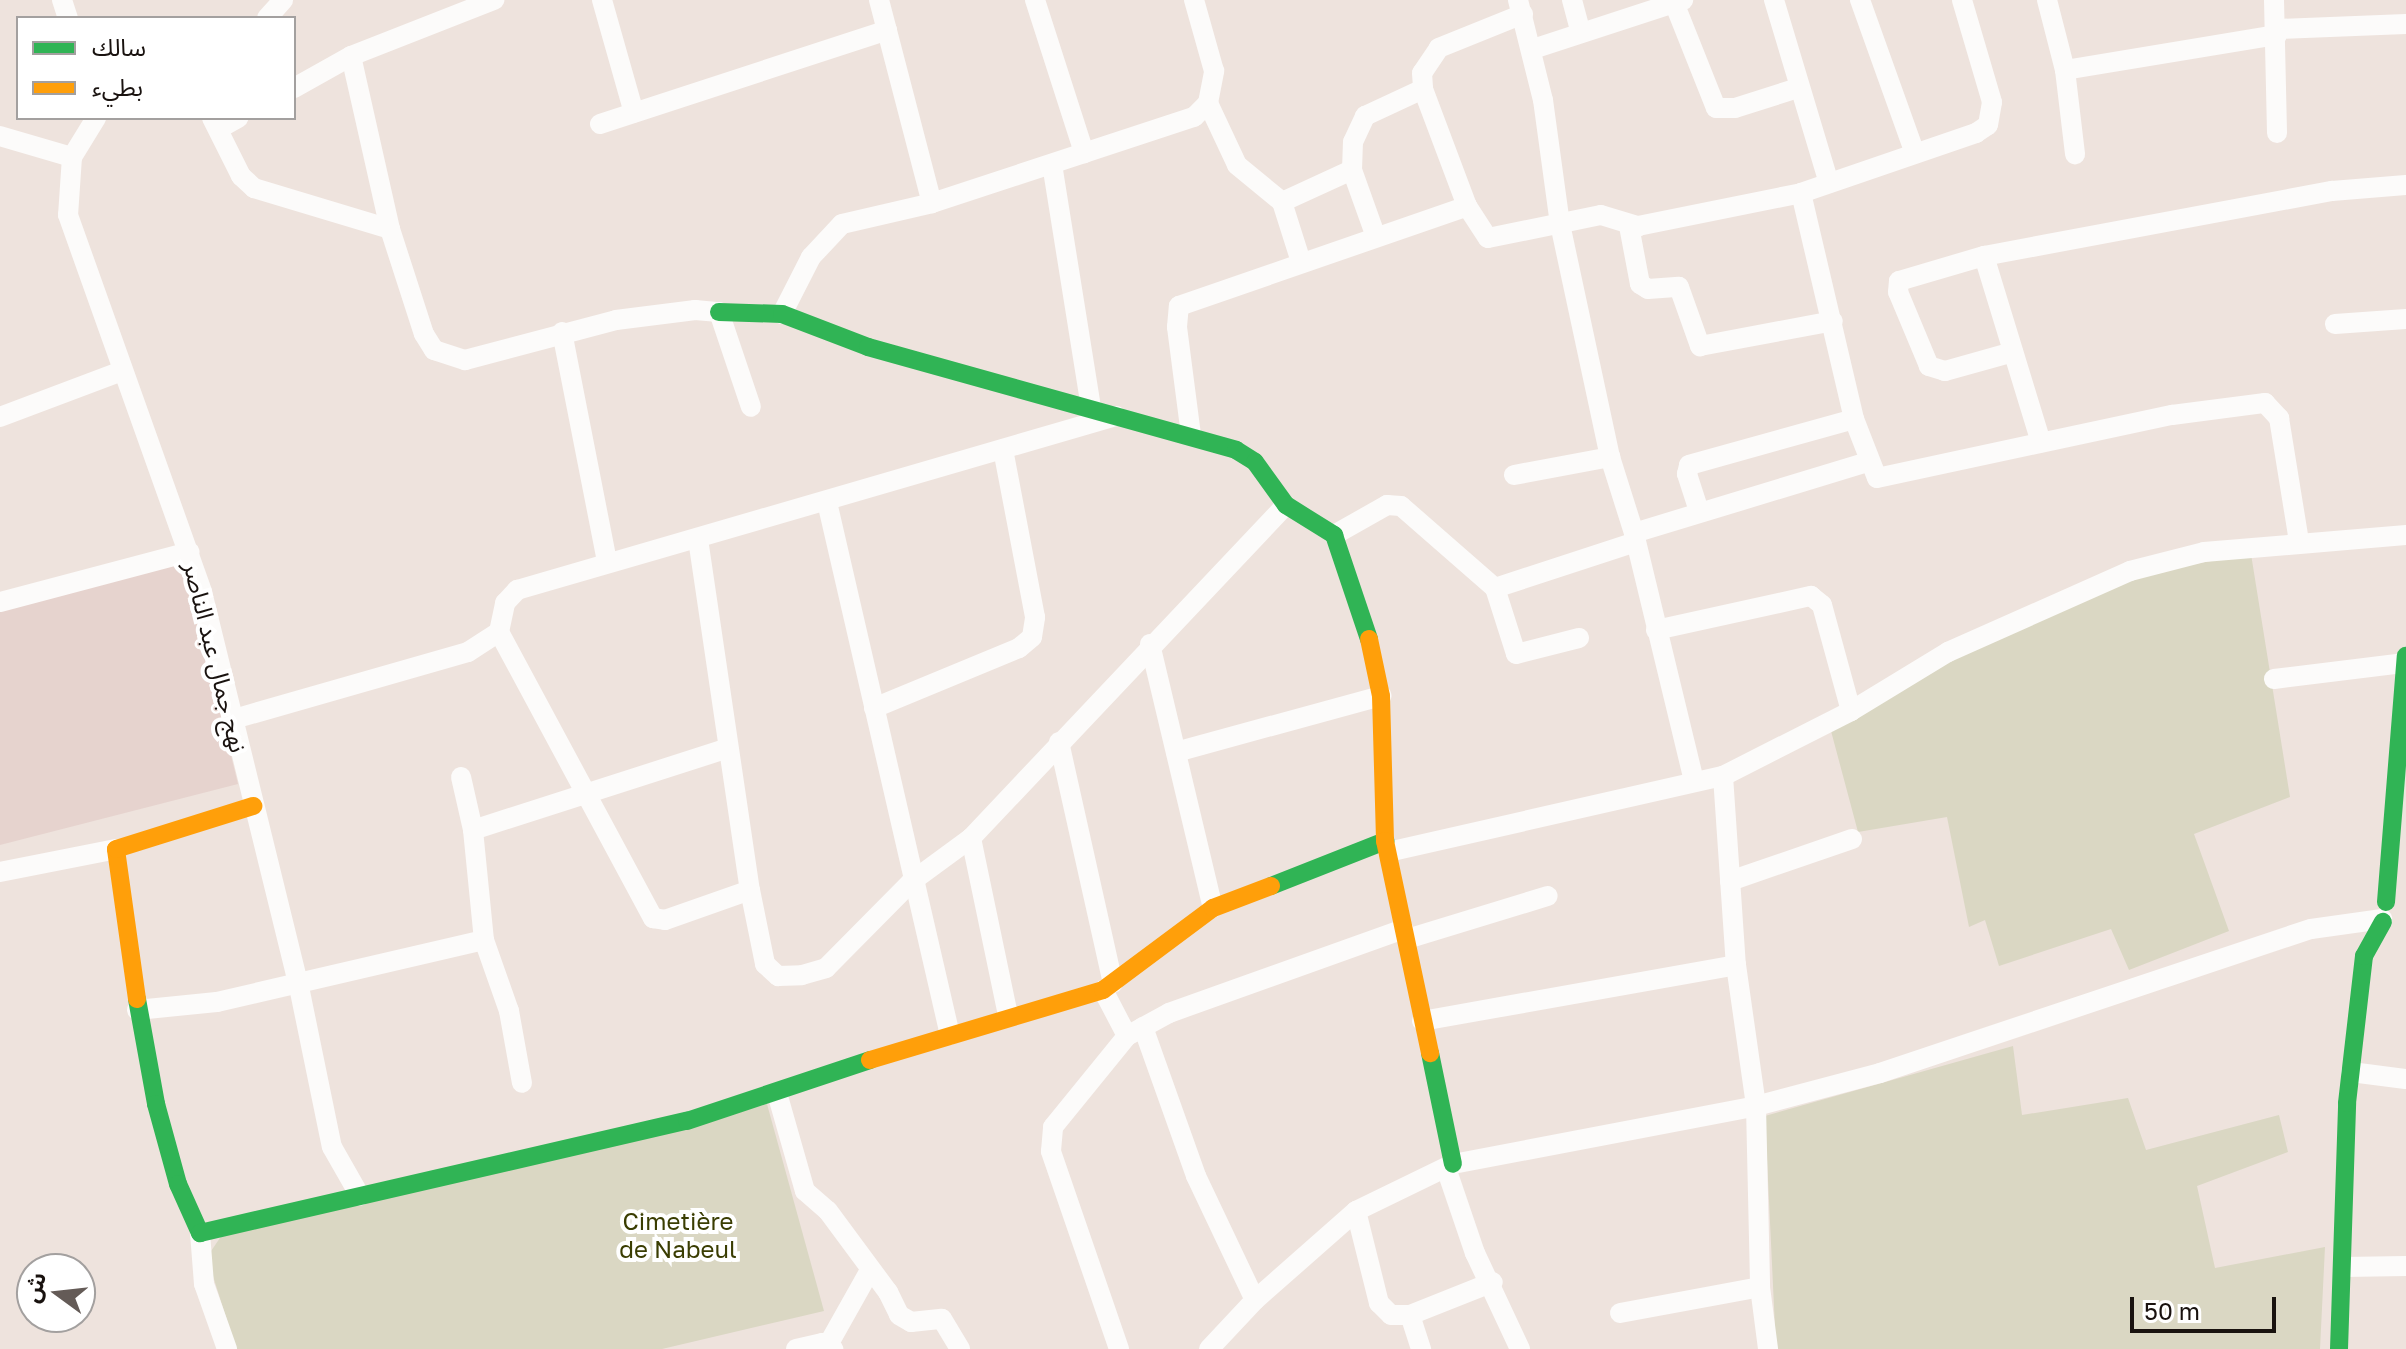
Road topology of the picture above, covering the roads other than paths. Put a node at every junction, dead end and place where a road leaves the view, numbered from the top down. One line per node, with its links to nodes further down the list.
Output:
1 (283, 0): 16 (street)
2 (494, 0): 14 (street)
3 (602, 0): 28 (street)
4 (879, 0): 18 (street)
5 (1035, 0): 35 (street)
6 (1194, 0): 27 (street)
7 (1572, 0): 20 (street)
8 (1774, 0): 25 (street)
9 (1860, 0): 34 (street)
10 (1962, 0): 34 (street)
11 (2047, 0): 23 (street)
12 (2274, 0): 19 (street)
13 (1676, 1): 20 (street); 25 (street)
14 (456, 6): 22 (street)
15 (1520, 7): 21 (street); 26 (street)
16 (269, 16)
17 (2406, 24): 19 (street)
18 (887, 30): 28 (street); 44 (street)
19 (2277, 32): 23 (street); 32 (street)
20 (1581, 33): 21 (street)
21 (1533, 49): 46 (street)
22 (351, 56): 24 (street); 48 (street)
23 (2065, 70): 36 (street)
24 (296, 87)
25 (1798, 88): 40 (street)
26 (1423, 89): 39 (street); 45 (street)
27 (1208, 103): 35 (street); 43 (street)
28 (634, 113): 31 (street)
29 (224, 121): 48 (street)
30 (92, 122): 37 (street, نهج جمال عبد الناصر)
31 (600, 124)
32 (2277, 133)
33 (0, 136): 37 (street)
34 (1914, 151): 40 (street)
35 (1084, 153): 38 (street)
36 (2075, 154)
37 (72, 157): 59 (street, نهج جمال عبد الناصر)
38 (1052, 164): 44 (street); 61 (street)
39 (1352, 170): 43 (street); 49 (street)
40 (1829, 183): 42 (street)
41 (2406, 185): 50 (street)
42 (1801, 193): 47 (street); 55 (street)
43 (1282, 202): 51 (street)
44 (932, 203): 53 (street)
45 (1467, 206): 46 (street); 49 (street)
46 (1560, 224): 47 (street); 68 (street)
47 (1629, 226): 55 (street)
48 (390, 229): 57 (street)
49 (1376, 237): 51 (street)
50 (1984, 256): 58 (street); 58 (street)
51 (1301, 262): 65 (street)
52 (719, 312): 53 (street); 57 (street); 60 (street)
53 (782, 314): 61 (street)
54 (2406, 319): 56 (street)
55 (1833, 321): 64 (street)
56 (2335, 324)
57 (562, 332): 80 (street)
58 (2013, 352): 66 (street)
59 (122, 371): 62 (street); 79 (street, نهج جمال عبد الناصر)
60 (751, 407)
61 (1091, 407): 63 (street)
62 (2, 411)
63 (1122, 415): 65 (street); 67 (street)
64 (1854, 419): 69 (street); 73 (street)
65 (1191, 435): 72 (street)
66 (2041, 443): 69 (street); 78 (street)
67 (1003, 449): 71 (street); 91 (street)
68 (1610, 457): 70 (street); 76 (street)
69 (1868, 462): 73 (street)
70 (1514, 475)
71 (827, 502): 77 (street); 91 (street)
72 (1286, 505): 74 (street); 86 (street)
73 (1699, 511): 76 (street)
74 (1334, 535): 81 (street); 90 (street)
75 (2406, 535): 78 (street)
76 (1635, 538): 81 (street); 83 (street)
77 (698, 539): 80 (street); 95 (street)
78 (2299, 542): 92 (street)
79 (189, 552): 82 (street); 93 (street, نهج جمال عبد الناصر)
80 (607, 562): 84 (street)
81 (1495, 588): 85 (street)
82 (0, 602)
83 (1656, 630): 92 (street); 99 (street)
84 (499, 632): 93 (street); 100 (street)
85 (1579, 638)
86 (1150, 644): 94 (street); 96 (street)
87 (2406, 656): 88 (street)
88 (2405, 663): 89 (street); 113 (street)
89 (2274, 679)
90 (1381, 696): 96 (street); 105 (street)
91 (874, 708): 109 (street)
92 (1851, 711): 97 (street)
93 (234, 719): 101 (street, نهج جمال عبد الناصر)
94 (1059, 742): 103 (street); 118 (street)
95 (728, 748): 100 (street); 110 (street)
96 (1176, 752): 112 (street)
97 (1723, 776): 99 (street); 108 (street)
98 (461, 777): 102 (street)
99 (1694, 781): 105 (street)
100 (587, 791): 102 (street); 110 (street)
101 (253, 806): 106 (street); 117 (street, نهج جمال عبد الناصر)
102 (473, 830): 115 (street)
103 (971, 838): 109 (street); 120 (street)
104 (1852, 839): 108 (street)
105 (1386, 846): 112 (street); 114 (street)
106 (116, 849): 107 (street); 119 (street)
107 (0, 872)
108 (1730, 881): 116 (street)
109 (911, 882): 110 (street); 123 (street)
110 (750, 890)
111 (1548, 896): 114 (street)
112 (1213, 908): 118 (street)
113 (2393, 913): 124 (street); 128 (street)
114 (1405, 934): 121 (street); 122 (street)
115 (484, 940): 117 (street); 126 (street)
116 (1736, 965): 121 (street); 128 (street)
117 (298, 982): 119 (street); 130 (street, نهج جمال عبد الناصر)
118 (1108, 986): 120 (street); 122 (street)
119 (137, 1010): 132 (street)
120 (1008, 1015): 123 (street)
121 (1422, 1021): 129 (street)
122 (1135, 1032): 138 (street); 145 (street)
123 (950, 1035): 127 (street)
124 (2351, 1072): 125 (street); 134 (street)
125 (2406, 1079)
126 (522, 1083)
127 (777, 1093): 130 (street); 135 (street)
128 (1756, 1106): 129 (street); 137 (street)
129 (1449, 1166): 131 (street); 136 (street)
130 (360, 1196): 132 (street)
131 (1356, 1211): 138 (street); 140 (street)
132 (200, 1233): 142 (street)
133 (2406, 1266): 134 (street)
134 (2344, 1267): 150 (street)
135 (869, 1272): 141 (street); 144 (street)
136 (1493, 1282): 140 (street); 148 (street)
137 (1760, 1287): 139 (street); 149 (street)
138 (1255, 1300): 146 (street)
139 (1620, 1313)
140 (1410, 1315): 147 (street)
141 (831, 1347): 143 (street)
142 (227, 1349)
143 (796, 1349)
144 (960, 1349)
145 (1119, 1349)
146 (1209, 1349)
147 (1421, 1349)
148 (1520, 1349)
149 (1768, 1349)
150 (2339, 1349)

